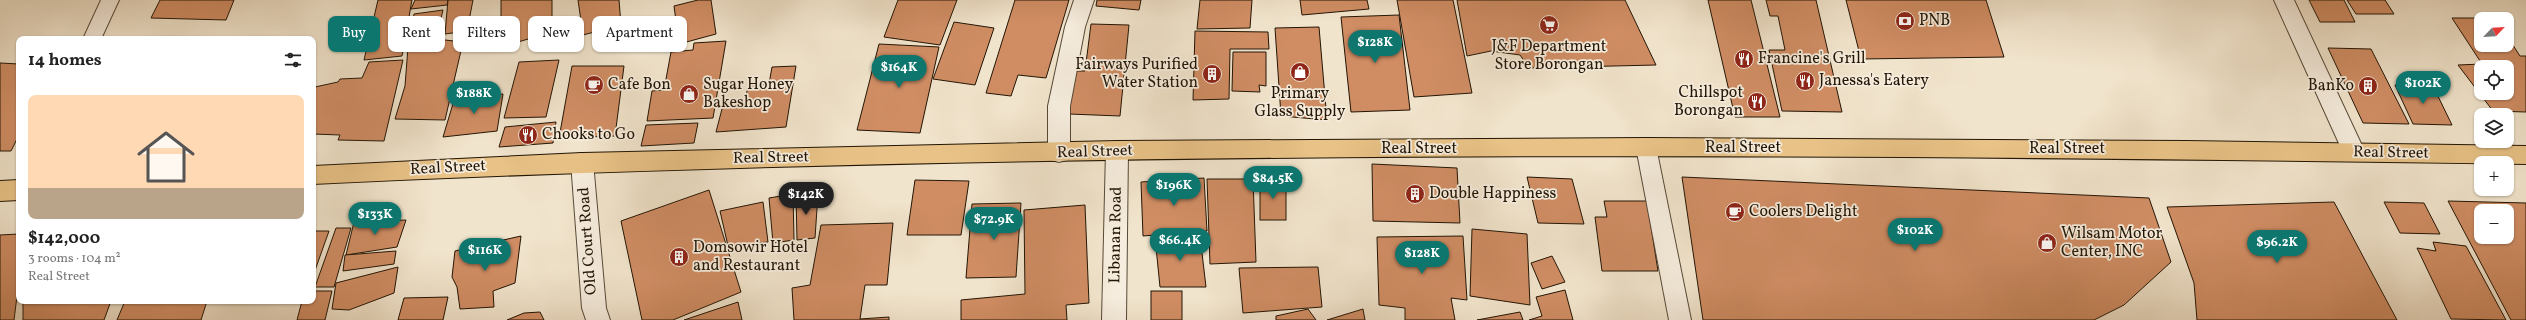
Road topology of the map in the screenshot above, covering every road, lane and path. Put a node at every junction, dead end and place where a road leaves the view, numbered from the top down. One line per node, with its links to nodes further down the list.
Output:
1 (110, 0): 4 (lane)
2 (1084, 0): 8 (street)
3 (2284, 0): 7 (street)
4 (93, 36)
5 (1646, 147): 6 (main road, Real Street); 7 (main road, Real Street); 16 (lane)
6 (1117, 150): 8 (main road, Real Street); 15 (street, Libanan Road)
7 (2354, 152): 9 (main road, Real Street)
8 (1059, 153): 10 (main road, Real Street)
9 (2526, 155)
10 (582, 162): 11 (main road, Real Street); 14 (street, Old Court Road)
11 (316, 175)
12 (16, 190): 13 (main road)
13 (0, 191)
14 (598, 320)
15 (1114, 320)
16 (1680, 320)

